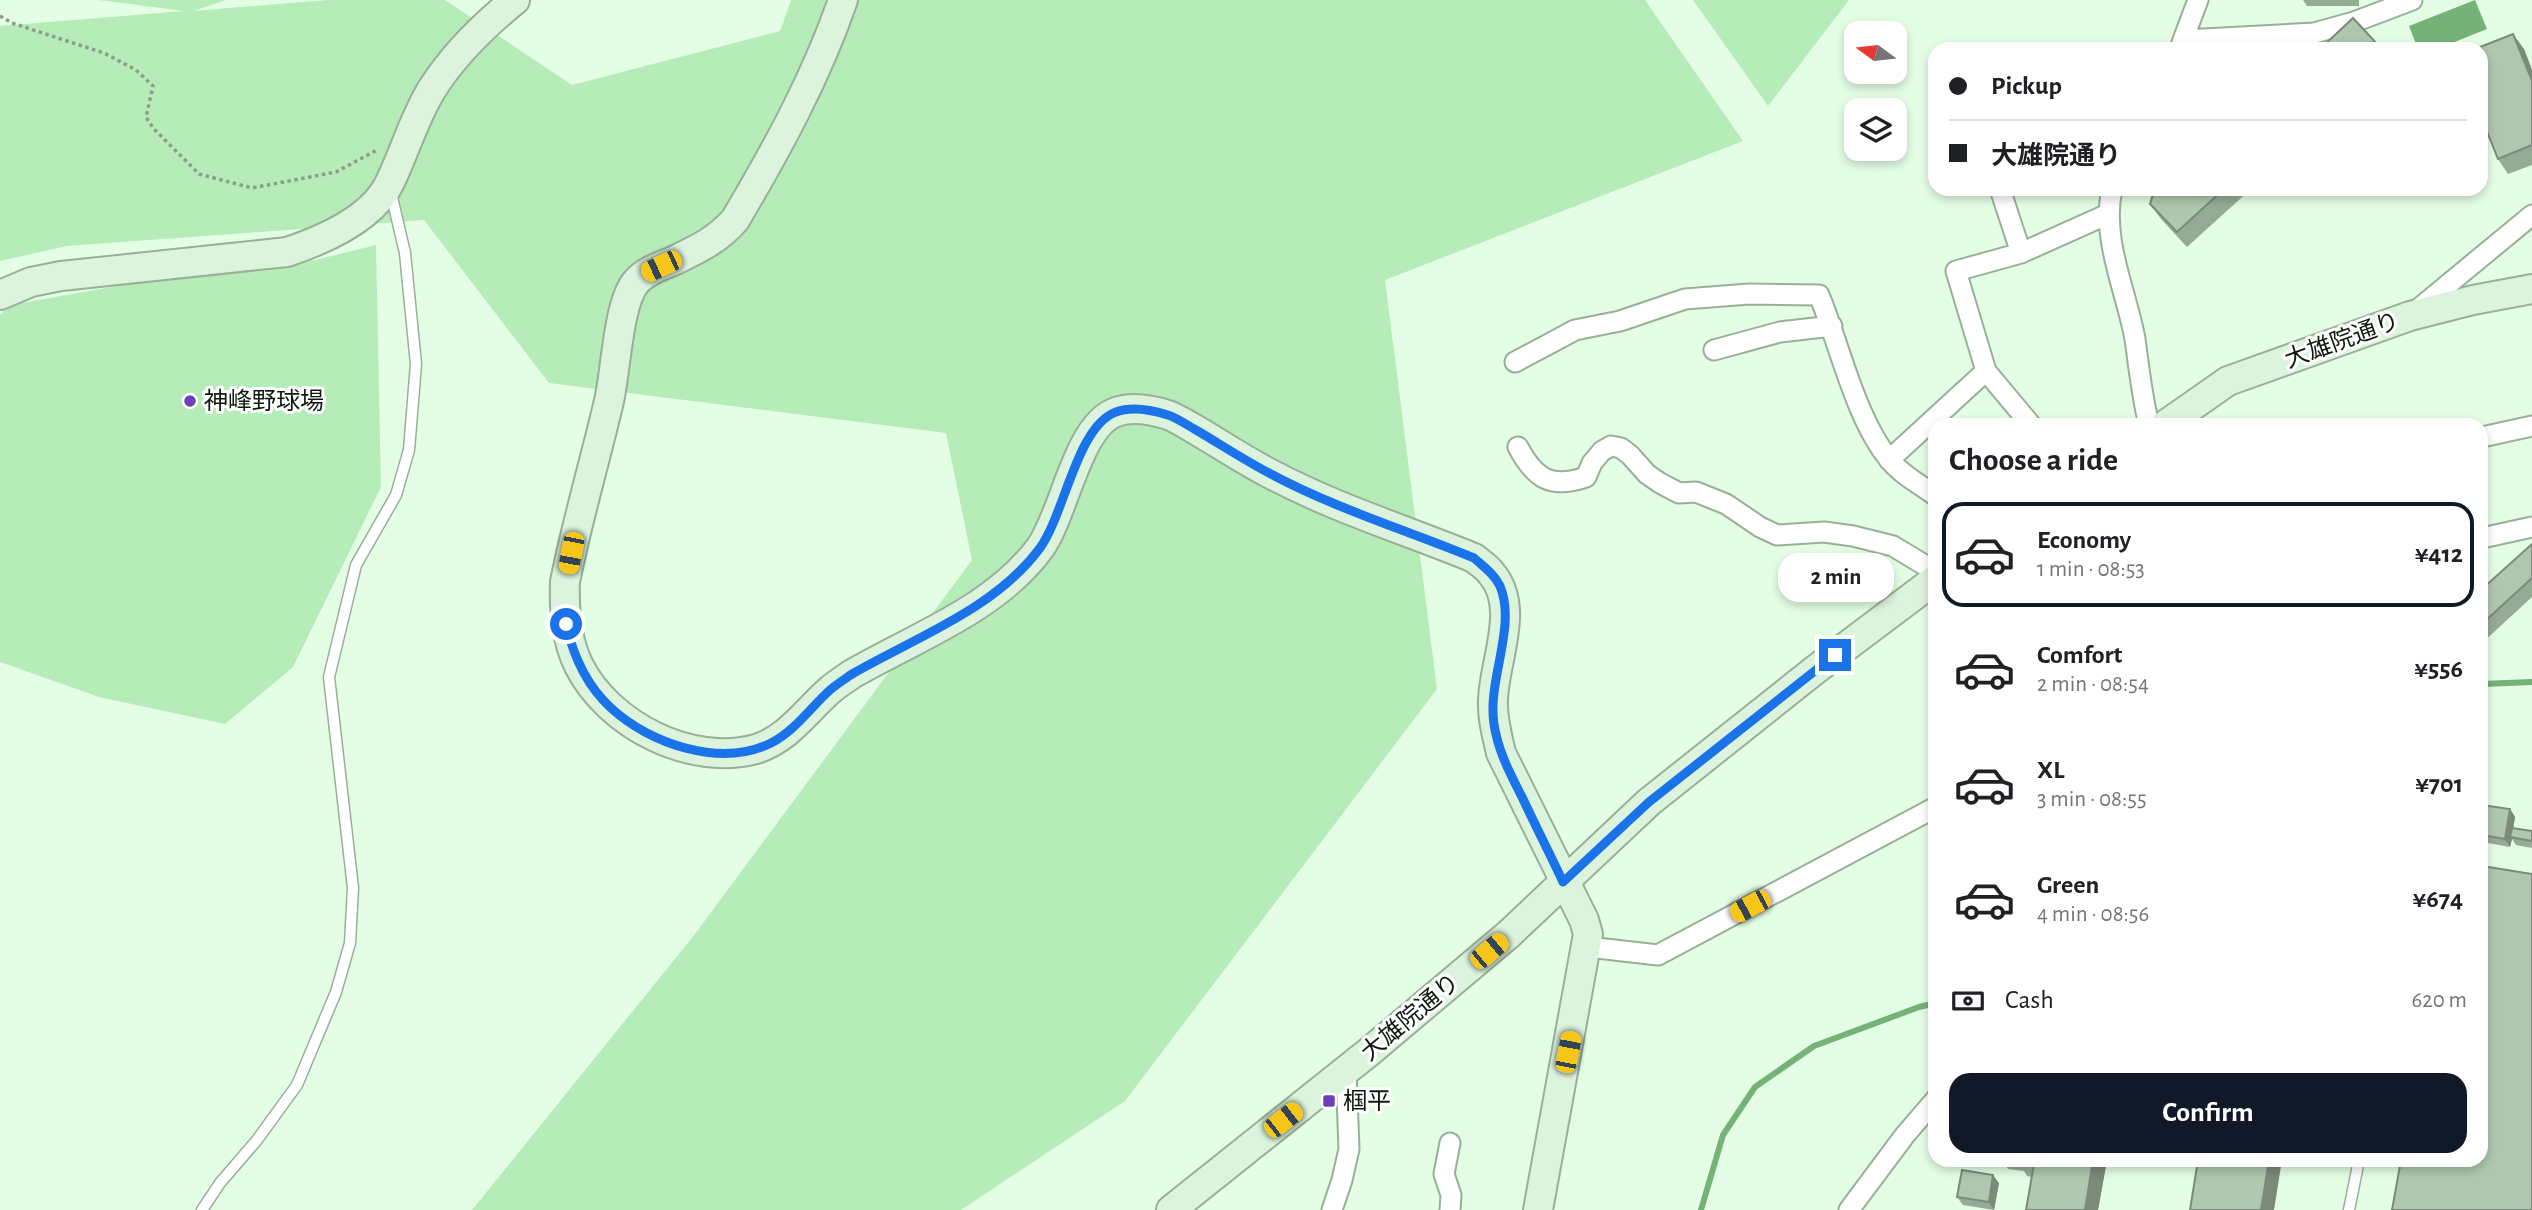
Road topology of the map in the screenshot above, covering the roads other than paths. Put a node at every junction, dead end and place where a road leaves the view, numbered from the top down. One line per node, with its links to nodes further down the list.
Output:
1 (515, 0): 7 (street)
2 (843, 0): 35 (street)
3 (2198, 0): 5 (street)
4 (2412, 0): 6 (street)
5 (2183, 42)
6 (2215, 42)
7 (389, 185): 14 (street); 41 (lane)
8 (2002, 196): 12 (street)
9 (2111, 196): 10 (street)
10 (2108, 214): 12 (street); 22 (street)
11 (2532, 215): 15 (street)
12 (2021, 253): 19 (street)
13 (2532, 289): 15 (street, 大雄院通り)
14 (0, 295)
15 (2410, 316): 23 (street, 大雄院通り)
16 (1832, 326): 17 (street); 18 (street); 28 (street)
17 (1714, 350)
18 (1515, 362)
19 (1986, 371): 20 (street); 21 (street)
20 (1935, 418)
21 (2025, 418)
22 (2147, 418)
23 (2175, 418)
24 (1928, 424): 28 (street)
25 (2532, 426): 26 (street)
26 (2488, 436)
27 (1518, 447): 32 (street)
28 (1889, 460): 29 (street)
29 (1928, 490)
30 (2532, 527): 31 (street)
31 (2488, 537)
32 (1928, 567)
33 (1928, 585): 35 (street, 大雄院通り)
34 (1928, 811): 36 (street)
35 (1563, 882): 36 (street); 37 (street, 大雄院通り)
36 (1588, 947): 45 (street)
37 (1346, 1071): 42 (street, 大雄院通り); 43 (street)
38 (1928, 1109): 46 (street)
39 (1450, 1143): 44 (street)
40 (2358, 1167): 47 (lane)
41 (202, 1210)
42 (1171, 1210)
43 (1332, 1210)
44 (1450, 1210)
45 (1538, 1210)
46 (1849, 1210)
47 (2349, 1210)

